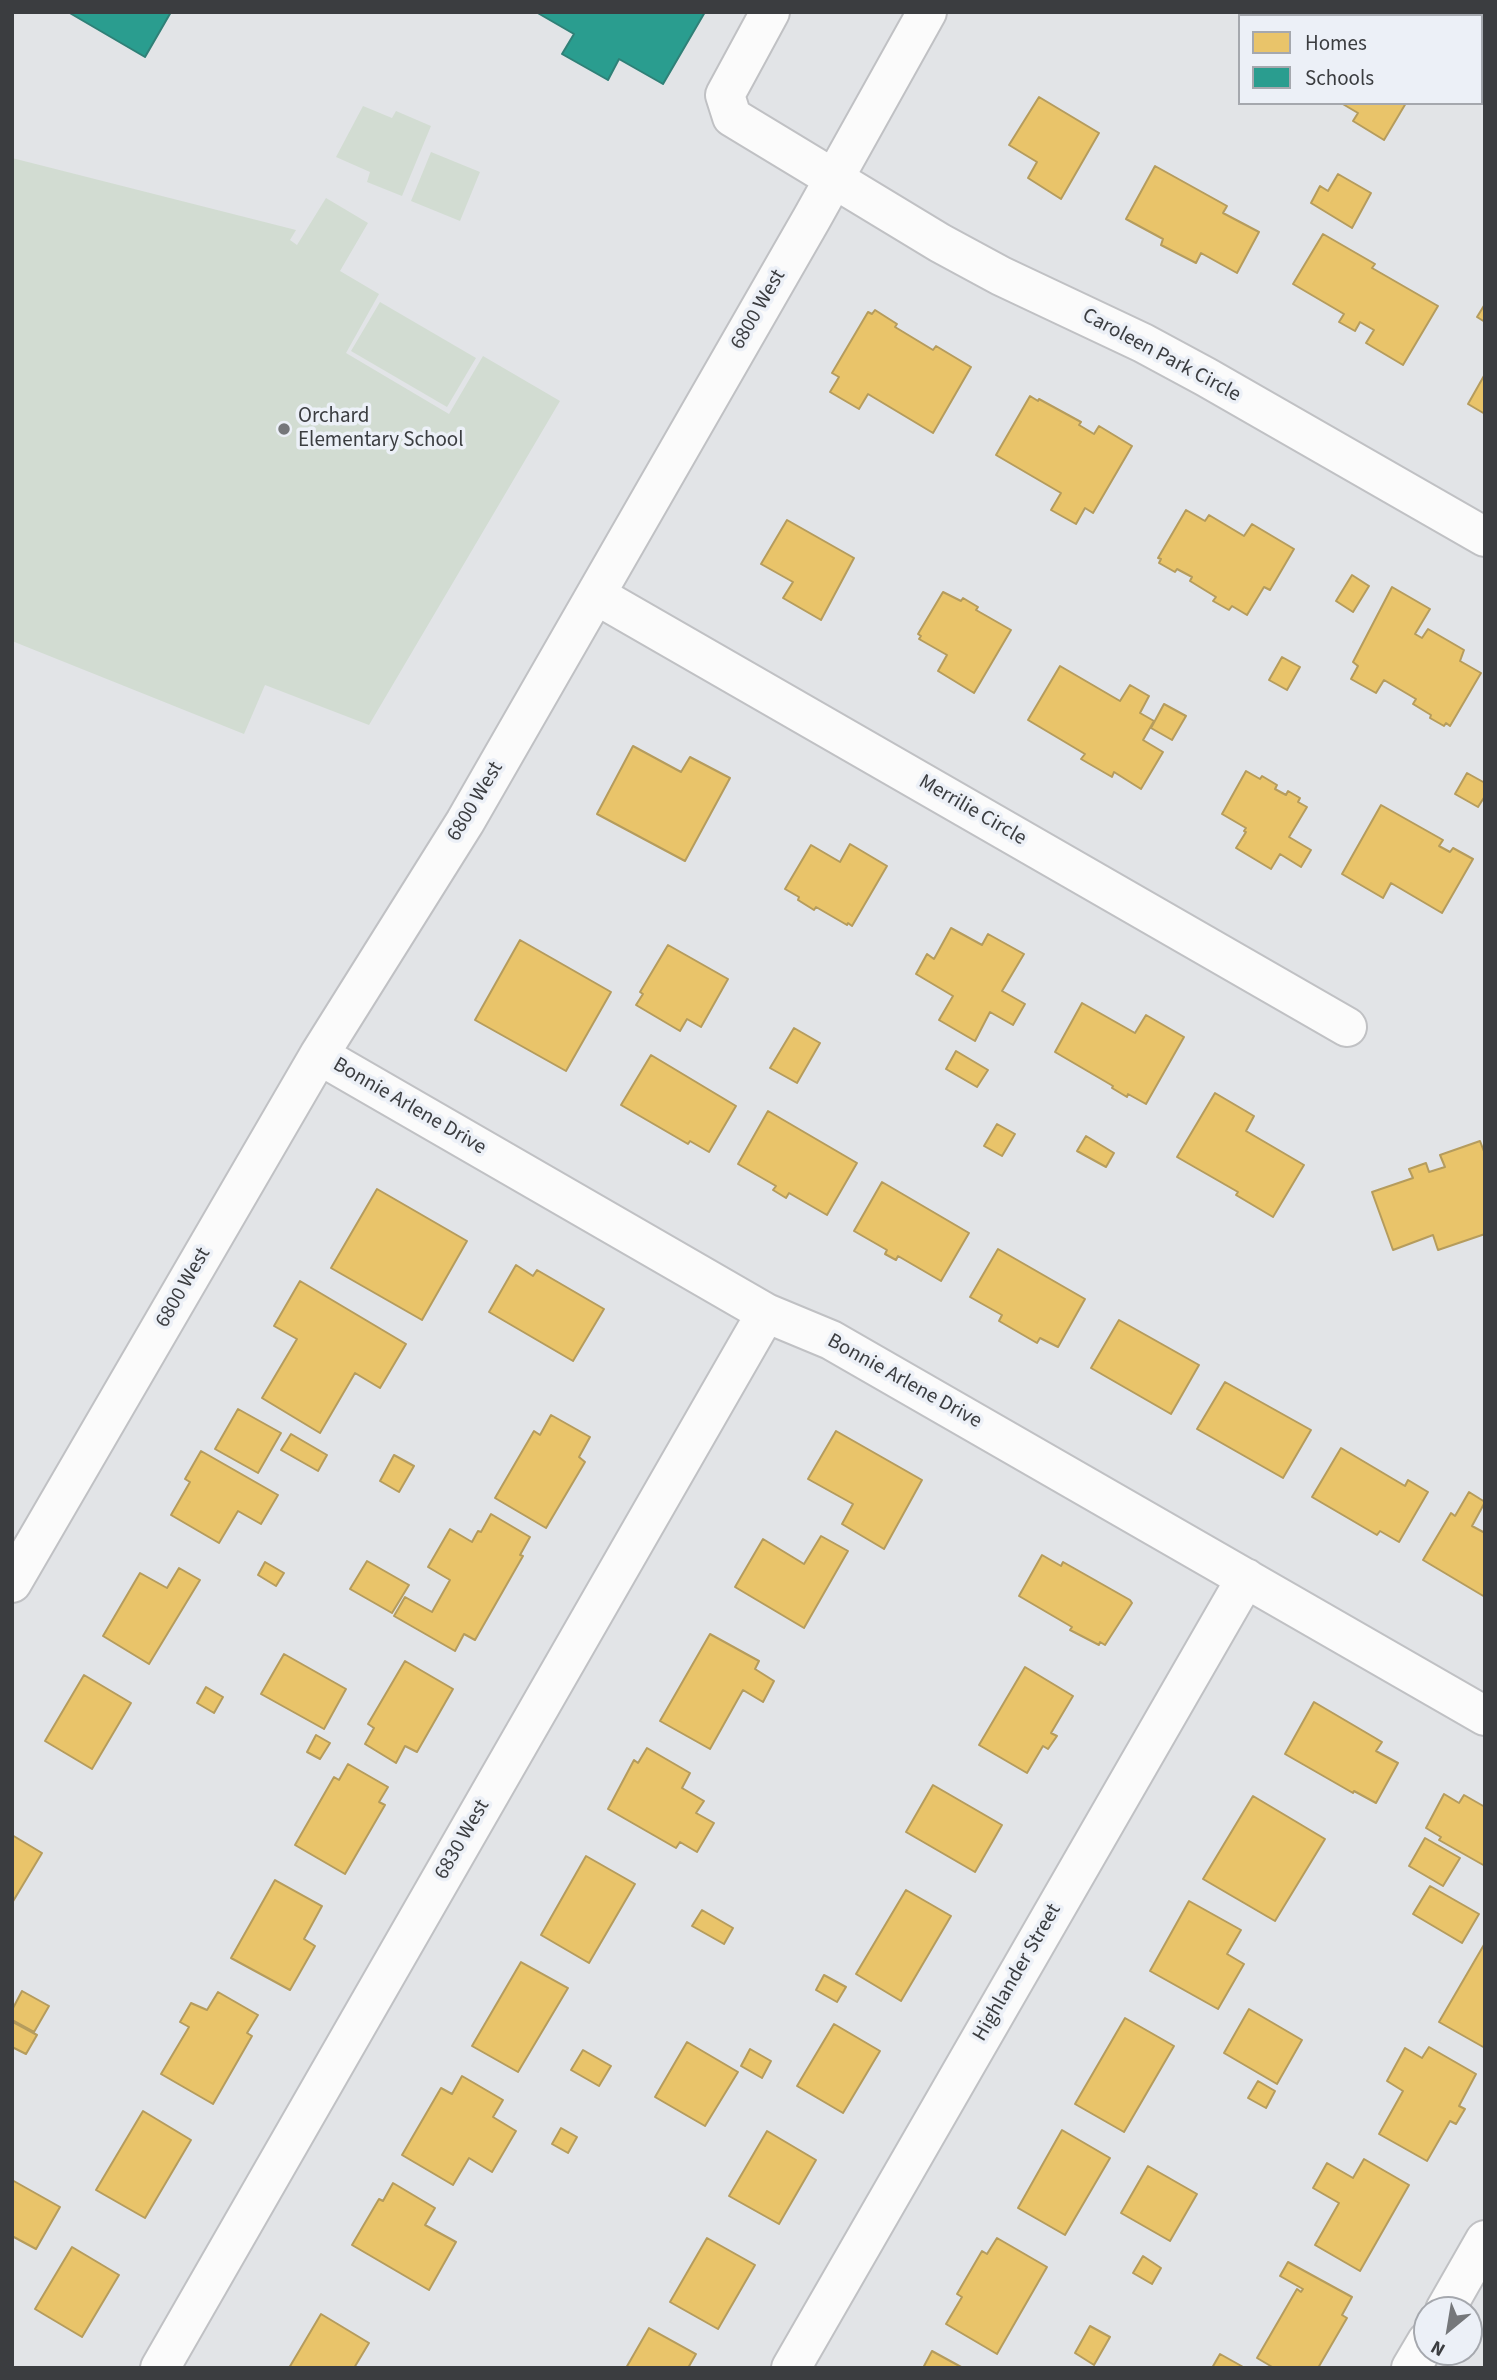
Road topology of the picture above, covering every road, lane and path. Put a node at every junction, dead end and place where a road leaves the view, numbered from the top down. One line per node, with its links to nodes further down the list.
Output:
1 (770, 12): 3 (street, Caroleen Park Circle)
2 (926, 12): 3 (street, 6800 West)
3 (833, 180): 4 (street, Caroleen Park Circle); 5 (street, 6800 West)
4 (1485, 537)
5 (596, 596): 6 (street, Merrilie Circle); 7 (street, 6800 West)
6 (1347, 1027)
7 (319, 1055): 8 (street, Bonnie Arlene Drive); 10 (street, 6800 West)
8 (766, 1313): 9 (street, Bonnie Arlene Drive); 14 (street, 6830 West)
9 (1246, 1578): 11 (street, Bonnie Arlene Drive); 15 (street, Highlander Street)
10 (12, 1583)
11 (1485, 1716)
12 (1485, 2240): 13 (street)
13 (1453, 2296)
14 (160, 2368)
15 (791, 2368)

